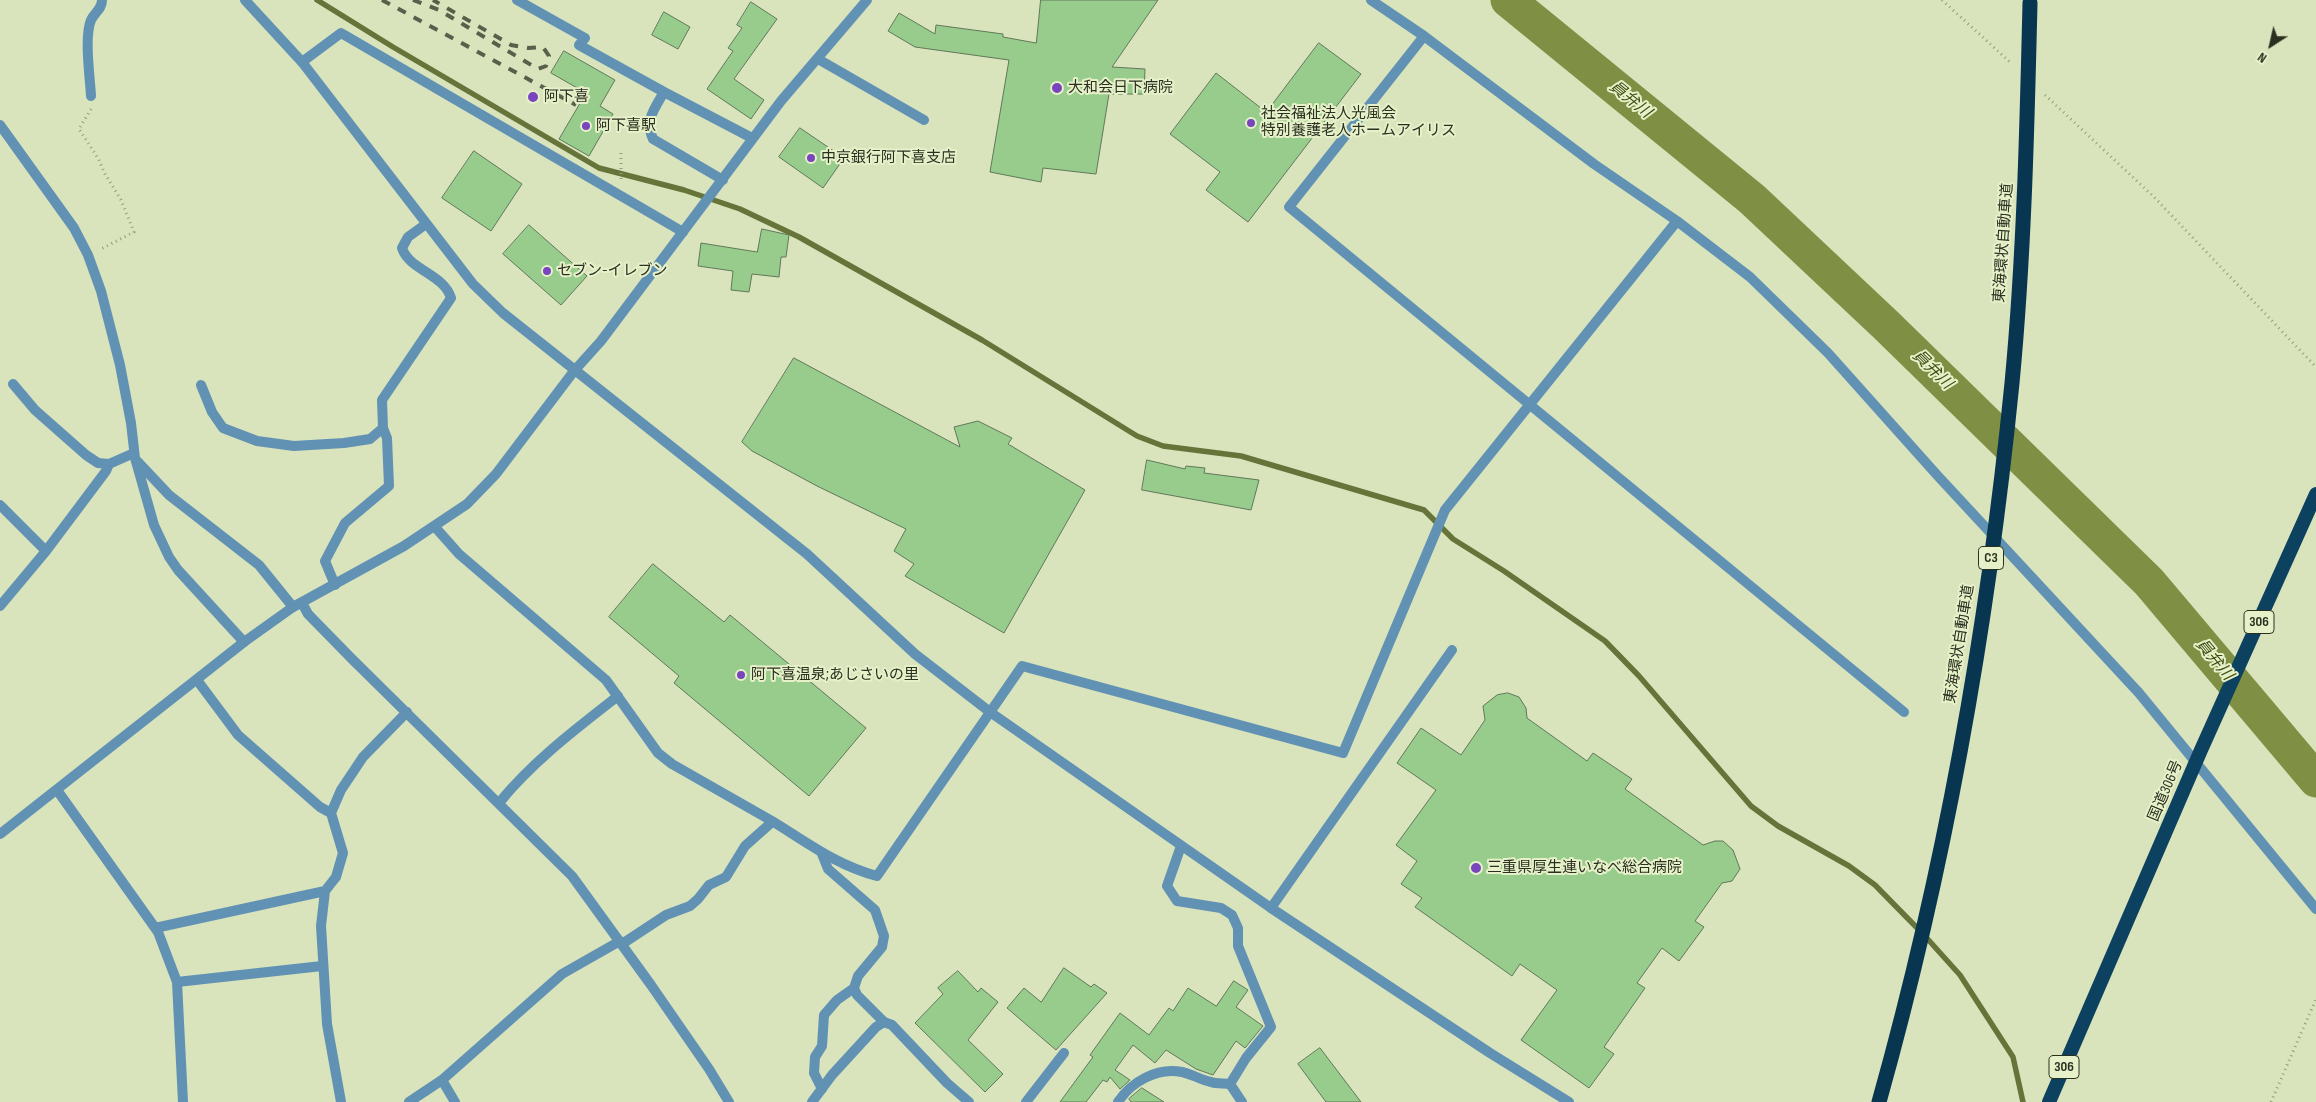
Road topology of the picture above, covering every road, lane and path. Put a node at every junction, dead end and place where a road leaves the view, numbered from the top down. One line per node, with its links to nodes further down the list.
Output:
1 (102, 0): 14 (street)
2 (245, 0): 10 (street)
3 (517, 0): 13 (street)
4 (867, 0): 9 (street)
5 (1371, 0): 8 (street)
6 (1942, 0): 11 (path)
7 (2030, 3): 80 (highway, 東海環状自動車道 / C3, bridge)
8 (1424, 36): 21 (street); 29 (street)
9 (818, 59): 15 (street); 17 (street)
10 (302, 62): 22 (street); 23 (street)
11 (2012, 64)
12 (2041, 91): 25 (path)
13 (664, 92): 17 (street); 19 (street)
14 (91, 96): 24 (path)
15 (924, 120)
16 (0, 125): 24 (street)
17 (752, 138): 19 (street)
18 (621, 153): 20 (path)
19 (723, 180): 23 (street)
20 (620, 181)
21 (1677, 221): 29 (street); 47 (street)
22 (426, 224): 26 (street); 30 (street)
23 (683, 232): 26 (street)
24 (88, 255): 31 (street)
25 (2316, 367)
26 (574, 371): 35 (street); 45 (street)
27 (13, 384): 32 (street)
28 (201, 385): 30 (street)
29 (1530, 406): 45 (street); 46 (street)
30 (383, 428): 37 (street)
31 (135, 455): 32 (street); 38 (street); 40 (street)
32 (108, 464): 36 (street)
33 (2316, 494): 47 (highway, 国道306号 / 306)
34 (0, 505): 36 (street)
35 (435, 527): 37 (street); 43 (street)
36 (46, 551): 39 (street)
37 (335, 585): 38 (street)
38 (297, 605): 40 (street); 44 (street)
39 (0, 606)
40 (244, 642): 42 (street)
41 (1452, 650): 56 (street)
42 (197, 680): 48 (street); 50 (street)
43 (618, 696): 49 (street); 51 (street)
44 (407, 712): 49 (street); 50 (street)
45 (990, 712): 53 (street); 54 (street)
46 (1904, 712)
47 (2199, 755): 57 (street); 81 (highway, 国道306号 / 306)
48 (57, 790): 52 (street); 58 (street)
49 (499, 803): 59 (street)
50 (331, 813): 55 (street)
51 (772, 822): 54 (street); 59 (street)
52 (0, 834)
53 (1181, 846): 56 (street); 67 (street)
54 (822, 854): 62 (street)
55 (325, 891): 58 (street); 60 (street)
56 (1271, 908): 79 (street)
57 (2316, 909)
58 (155, 928): 61 (street)
59 (621, 942): 66 (street); 73 (street)
60 (322, 966): 61 (street); 70 (street)
61 (177, 982): 69 (street)
62 (854, 988): 64 (street); 68 (street)
63 (2316, 999): 82 (path)
64 (884, 1022): 68 (street); 75 (street)
65 (1064, 1053): 76 (street)
66 (442, 1080): 71 (street); 72 (street)
67 (1230, 1084): 77 (street); 78 (street)
68 (822, 1089): 74 (street)
69 (183, 1102)
70 (341, 1102)
71 (409, 1102)
72 (455, 1102)
73 (729, 1102)
74 (812, 1102)
75 (968, 1102)
76 (1026, 1102)
77 (1118, 1102)
78 (1242, 1102)
79 (1569, 1102)
80 (1879, 1102)
81 (2049, 1102)
82 (2271, 1102)

